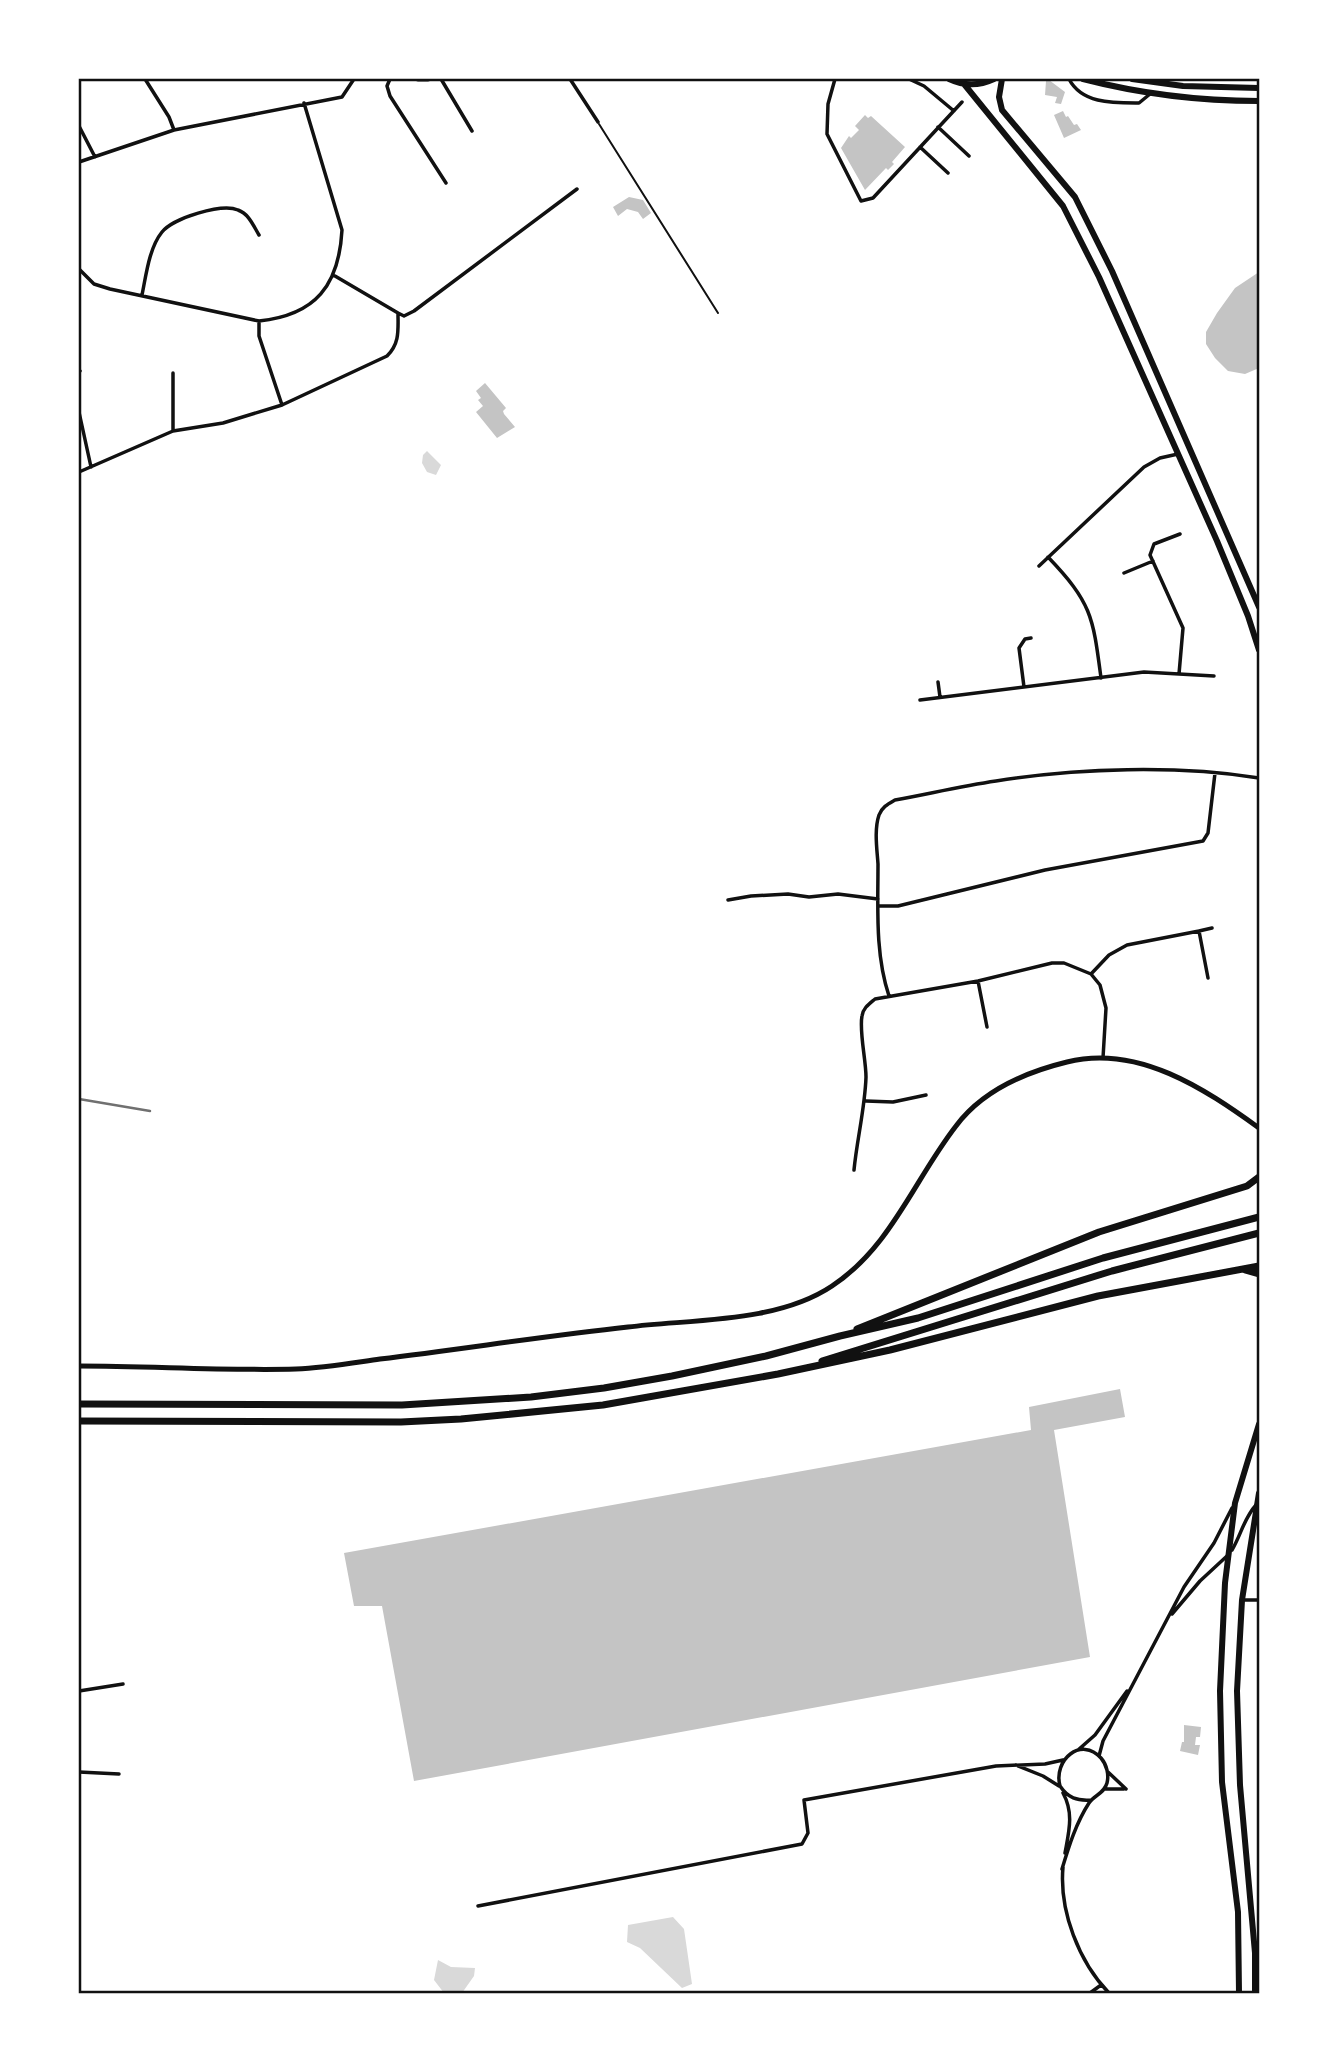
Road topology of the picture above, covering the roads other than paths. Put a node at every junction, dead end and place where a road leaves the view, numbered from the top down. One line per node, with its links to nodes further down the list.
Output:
1 (145, 79): 26 (street)
2 (354, 79): 21 (street)
3 (390, 79): 33 (street)
4 (418, 79): 5 (street)
5 (428, 79)
6 (441, 79): 27 (street)
7 (570, 79): 23 (street)
8 (835, 79): 28 (street)
9 (909, 79): 22 (street)
10 (949, 79): 16 (main road)
11 (994, 79): 16 (main road)
12 (1002, 79): 54 (main road)
13 (1069, 79): 18 (street)
14 (1083, 79): 18 (main road)
15 (1132, 79): 17 (main road)
16 (964, 84): 46 (main road)
17 (1259, 88)
18 (1152, 93): 19 (main road)
19 (1259, 101)
20 (962, 102): 22 (street)
21 (304, 103): 26 (street); 37 (street)
22 (954, 111): 25 (street)
23 (598, 122): 40 (lane)
24 (79, 126): 30 (street)
25 (938, 127): 28 (street); 29 (street)
26 (174, 130): 30 (street)
27 (472, 131)
28 (920, 147): 32 (street)
29 (969, 156)
30 (95, 157): 31 (street)
31 (79, 162)
32 (948, 173)
33 (446, 183)
34 (577, 188): 39 (street)
35 (259, 235): 38 (street)
36 (79, 269): 38 (street)
37 (335, 276): 39 (street); 41 (street)
38 (142, 295): 41 (street)
39 (398, 313): 43 (street)
40 (718, 313)
41 (259, 321): 43 (street)
42 (173, 373): 45 (street)
43 (282, 405): 45 (street)
44 (79, 412): 47 (street)
45 (173, 431): 47 (street)
46 (1178, 454): 50 (street); 56 (main road)
47 (91, 467): 48 (street)
48 (79, 472)
49 (1180, 534): 51 (street)
50 (1048, 557): 52 (street); 59 (street)
51 (1153, 561): 53 (street); 57 (street)
52 (1039, 566)
53 (1124, 573)
54 (1259, 607)
55 (1031, 638): 61 (street)
56 (1259, 650)
57 (1179, 674): 58 (street); 59 (street)
58 (1214, 676)
59 (1101, 677): 61 (street)
60 (939, 682): 62 (street)
61 (1024, 688): 62 (street)
62 (940, 697): 63 (street)
63 (920, 700)
64 (1215, 773): 65 (street); 66 (street); 68 (street)
65 (1259, 778)
66 (878, 899): 67 (street); 68 (street)
67 (728, 900)
68 (878, 906): 74 (street)
69 (1212, 928): 70 (street)
70 (1199, 931): 71 (street); 72 (street)
71 (1091, 974): 73 (street); 76 (street)
72 (1208, 978)
73 (978, 981): 74 (street); 75 (street)
74 (889, 996): 78 (street)
75 (987, 1027)
76 (1102, 1058): 79 (street); 88 (street)
77 (926, 1095): 78 (street)
78 (865, 1101): 80 (street)
79 (1259, 1129)
80 (854, 1170)
81 (1259, 1178): 87 (highway)
82 (1259, 1217): 87 (highway)
83 (1259, 1233): 89 (highway)
84 (1259, 1266): 85 (highway)
85 (1244, 1269): 86 (highway); 89 (highway)
86 (1259, 1274)
87 (840, 1336): 90 (highway)
88 (79, 1366)
89 (778, 1374): 91 (highway)
90 (79, 1404)
91 (79, 1421)
92 (1259, 1424): 94 (main road)
93 (1259, 1493): 95 (main road)
94 (1235, 1503): 96 (main road); 99 (street)
95 (1256, 1505): 96 (street); 97 (main road)
96 (1227, 1556): 99 (street); 119 (main road)
97 (1242, 1600): 98 (street); 116 (main road)
98 (1259, 1601)
99 (1169, 1618): 100 (street)
100 (1140, 1672): 103 (street); 104 (street)
101 (123, 1684): 102 (street)
102 (79, 1691)
103 (1077, 1751): 104 (street); 105 (street)
104 (1099, 1756): 108 (street)
105 (1063, 1760): 106 (street); 110 (street)
106 (1014, 1764): 110 (street); 114 (street)
107 (79, 1772): 109 (street)
108 (1108, 1772): 111 (street); 111 (street)
109 (119, 1774)
110 (1061, 1788): 112 (street); 113 (street)
111 (1105, 1789): 112 (street)
112 (1091, 1800): 113 (street)
113 (1062, 1868): 115 (street)
114 (478, 1906)
115 (1101, 1984): 117 (street); 118 (street)
116 (1258, 1984): 120 (main road)
117 (1090, 1993)
118 (1109, 1993)
119 (1239, 1993)
120 (1255, 1993)

